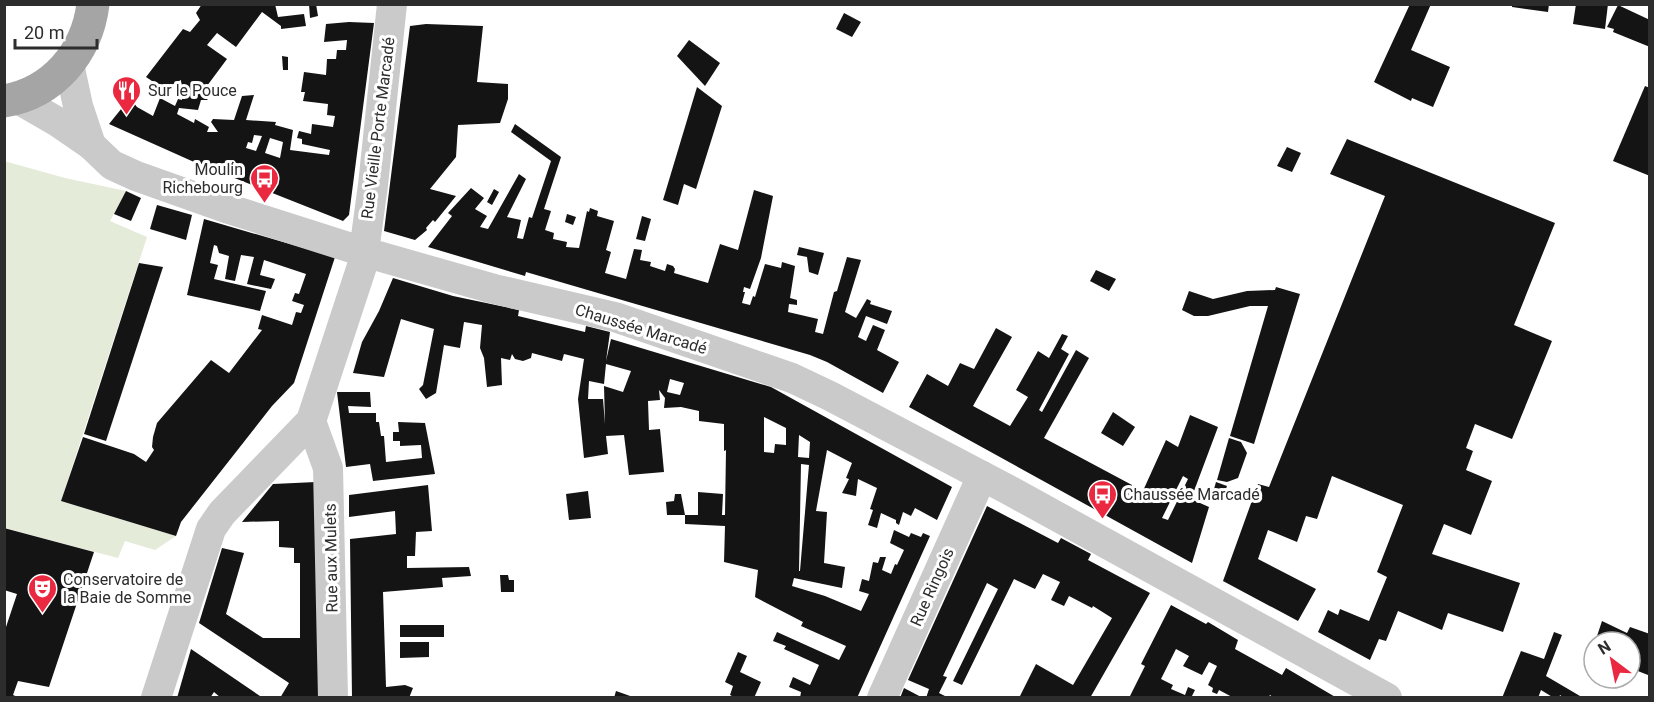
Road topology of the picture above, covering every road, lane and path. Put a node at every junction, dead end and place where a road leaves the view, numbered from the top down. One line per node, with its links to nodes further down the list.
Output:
1 (392, 4): 6 (street, Rue Vieille Porte Marcadé)
2 (94, 5): 3 (main road)
3 (69, 64): 4 (main road); 5 (street)
4 (11, 100): 5 (street, Chaussée Marcadé)
5 (91, 146): 6 (street, Chaussée Marcadé)
6 (364, 252): 7 (street, Rue Vieille Porte Marcadé); 8 (street, Chaussée Marcadé)
7 (311, 421): 9 (street); 10 (street, Rue aux Mulets)
8 (982, 476): 11 (street, Rue Ringois); 12 (street, Chaussée Marcadé)
9 (156, 698)
10 (333, 698)
11 (882, 698)
12 (1387, 698)

